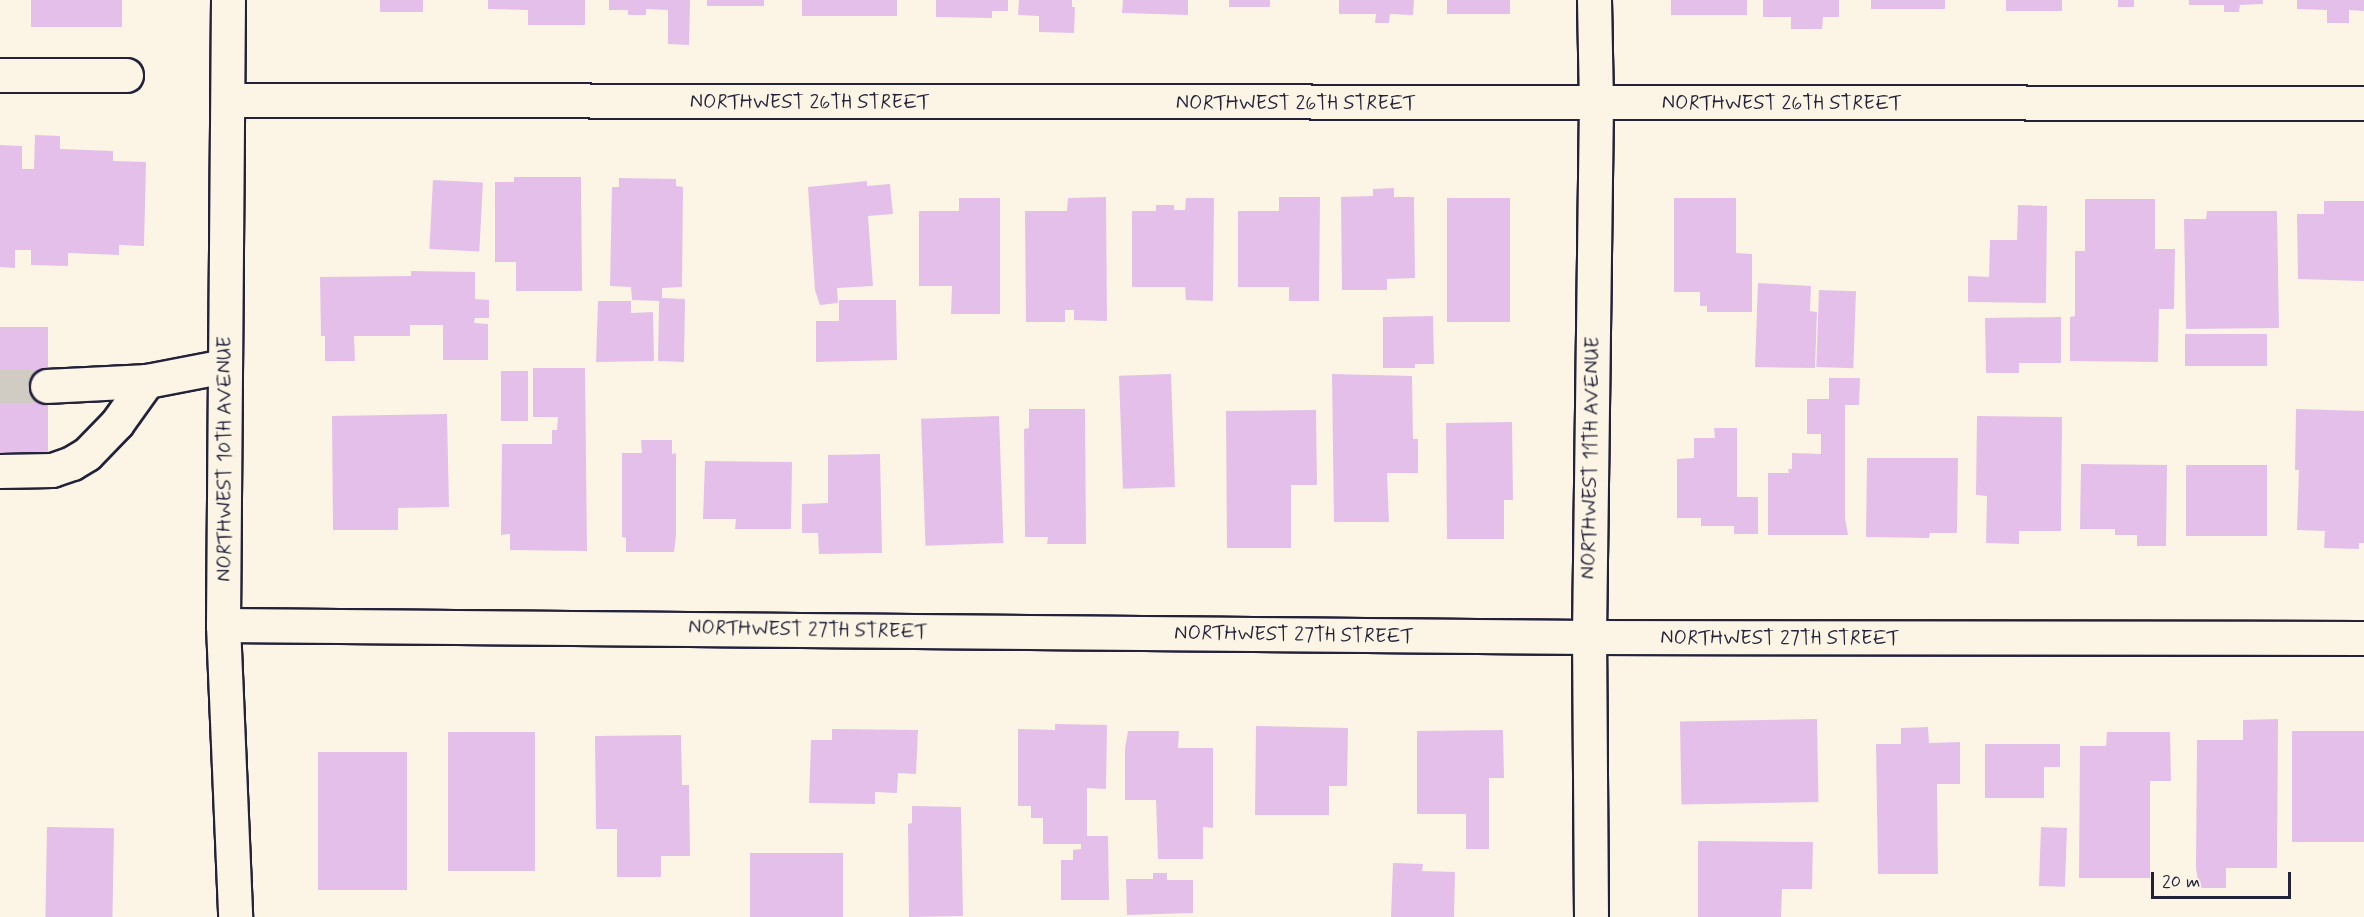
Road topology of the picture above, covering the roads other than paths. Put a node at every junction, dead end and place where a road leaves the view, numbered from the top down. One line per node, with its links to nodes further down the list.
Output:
1 (228, 0): 5 (street, NORTHWEST 10TH AVENUE)
2 (1594, 0): 7 (street, NORTHWEST 11TH AVENUE)
3 (0, 75): 4 (street)
4 (126, 75)
5 (228, 100): 7 (street, NORTHWEST 26TH STREET); 8 (street, NORTHWEST 10TH AVENUE)
6 (2364, 103): 7 (street, NORTHWEST 26TH STREET)
7 (1596, 104): 13 (street, NORTHWEST 11TH AVENUE)
8 (225, 366): 9 (street); 12 (street, NORTHWEST 10TH AVENUE)
9 (147, 381): 10 (street); 11 (street)
10 (47, 386)
11 (0, 471)
12 (223, 625): 13 (street, NORTHWEST 27TH STREET); 15 (street, NORTHWEST 10TH AVENUE)
13 (1589, 638): 14 (street, NORTHWEST 27TH STREET); 16 (street, NORTHWEST 11TH AVENUE)
14 (2364, 638)
15 (235, 917)
16 (1591, 917)

